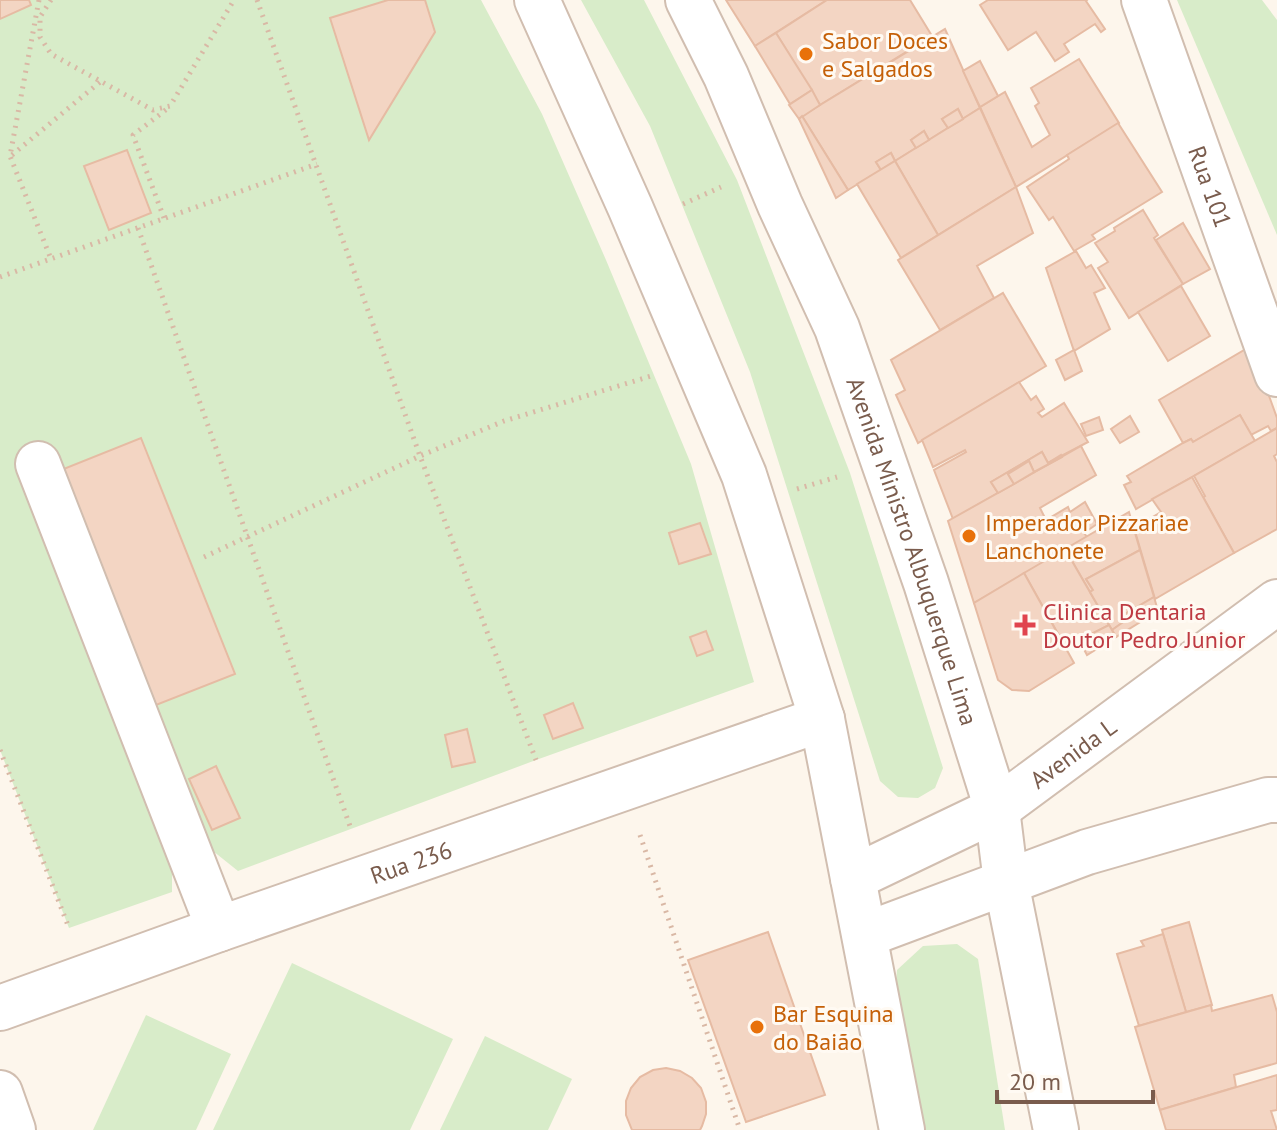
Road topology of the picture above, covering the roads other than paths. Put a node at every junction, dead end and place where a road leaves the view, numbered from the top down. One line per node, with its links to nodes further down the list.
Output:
1 (537, 0): 7 (street)
2 (688, 0): 9 (street, Avenida Ministro Albuquerque Lima)
3 (1144, 0): 4 (street, Rua 101)
4 (1277, 374)
5 (38, 464): 12 (street)
6 (1277, 602): 9 (street, Avenida L)
7 (822, 719): 10 (street); 12 (street, Rua 236)
8 (1277, 800): 11 (street)
9 (997, 809): 10 (street, Avenida L); 11 (street, Avenida Ministro Albuquerque Lima)
10 (853, 878): 13 (street)
11 (1006, 882): 13 (street); 18 (street, Avenida Ministro Albuquerque Lima)
12 (219, 929): 14 (street, Rua 236)
13 (865, 935): 17 (street)
14 (0, 1008)
15 (0, 1093): 16 (street)
16 (13, 1130)
17 (902, 1130)
18 (1056, 1130)

